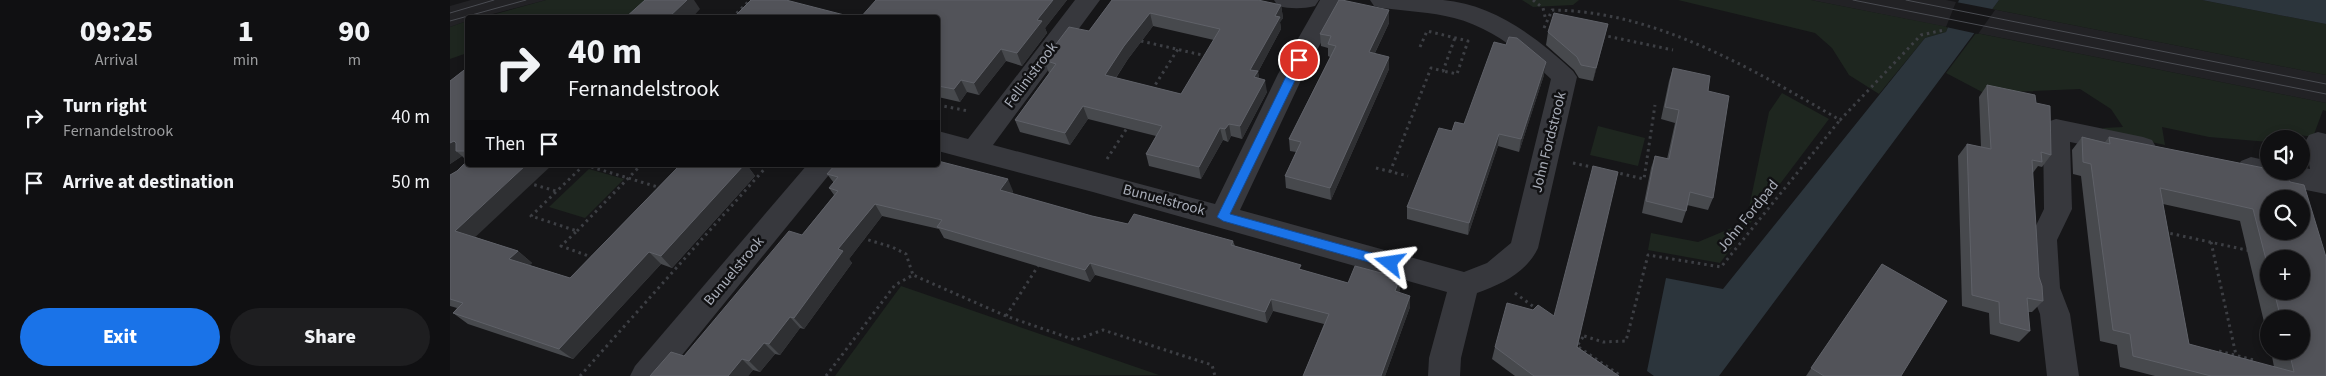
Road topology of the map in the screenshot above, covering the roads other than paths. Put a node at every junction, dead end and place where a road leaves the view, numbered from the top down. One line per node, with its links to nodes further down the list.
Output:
1 (1088, 0): 8 (street, Fellinistrook)
2 (1286, 0): 3 (street)
3 (1307, 0)
4 (1332, 0): 13 (street)
5 (1382, 0): 14 (street, John Fordstrook)
6 (940, 142): 8 (street, Bunuelstrook)
7 (2318, 142): 12 (street)
8 (974, 150): 13 (street, Bunuelstrook)
9 (2172, 152): 17 (street)
10 (2230, 164): 12 (street)
11 (821, 167): 16 (street, Bunuelstrook)
12 (2326, 183)
13 (1223, 217): 14 (street, Bunuelstrook)
14 (1464, 284): 15 (street)
15 (1438, 370)
16 (646, 376)
17 (2063, 376)

